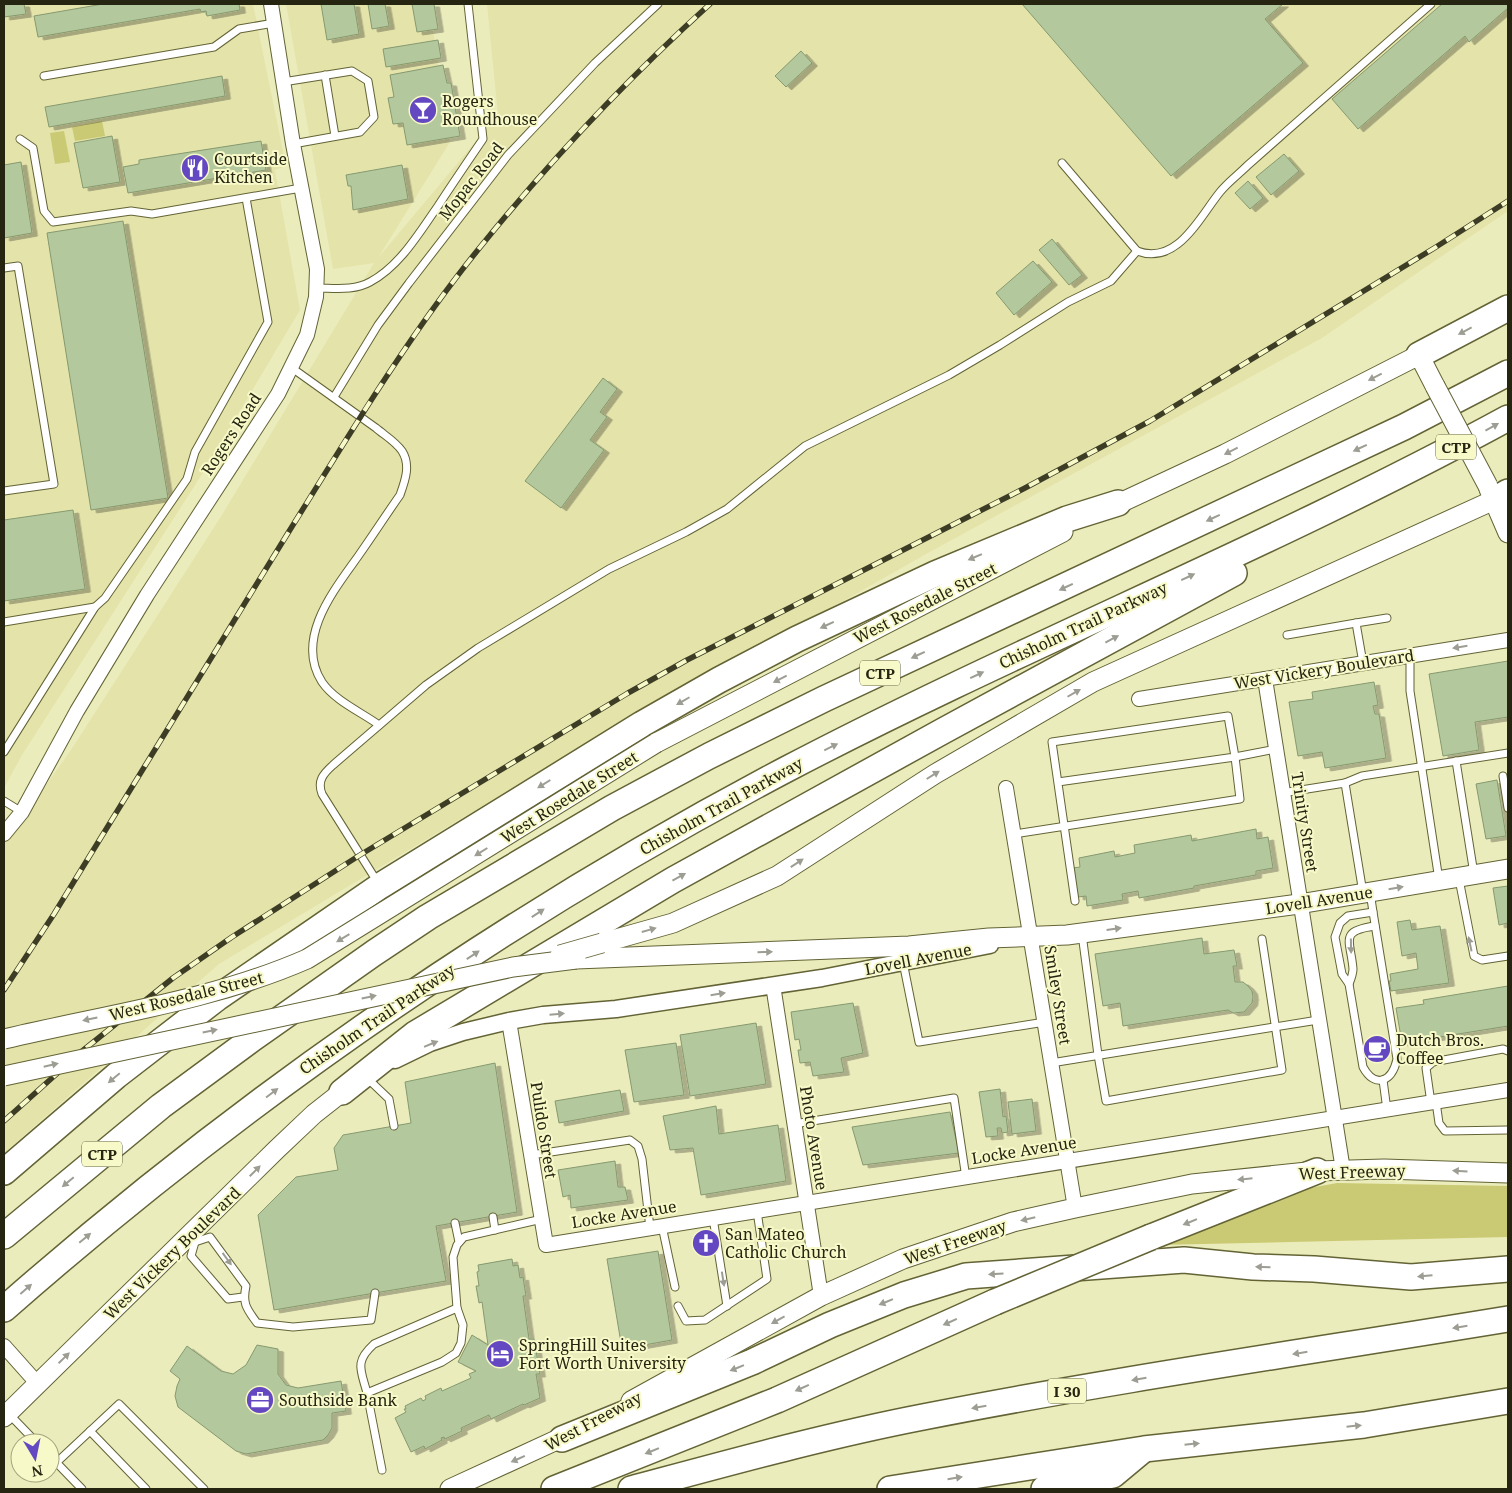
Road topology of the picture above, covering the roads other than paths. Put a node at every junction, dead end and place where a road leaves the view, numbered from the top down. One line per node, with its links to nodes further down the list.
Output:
1 (271, 4): 5 (street, Rogers Road)
2 (468, 4): 17 (lane, Mopac Road)
3 (658, 4): 22 (lane, Mopac Road)
4 (1431, 4): 15 (lane)
5 (274, 23): 7 (lane); 8 (street, Rogers Road)
6 (325, 75): 8 (lane); 9 (lane); 9 (lane)
7 (44, 76)
8 (283, 82): 11 (street, Rogers Road)
9 (335, 136): 11 (lane)
10 (20, 140): 14 (lane)
11 (293, 144): 13 (street, Rogers Road)
12 (1062, 163): 15 (lane)
13 (301, 188): 14 (lane); 17 (street, Rogers Road)
14 (246, 198): 29 (lane)
15 (1136, 251): 39 (lane)
16 (4, 268): 24 (lane)
17 (317, 288): 20 (street, Rogers Road)
18 (1508, 308): 19 (highway, one-way to 19)
19 (1419, 355): 25 (main road, bridge); 27 (main road, one-way to 27)
20 (292, 368): 22 (lane); 53 (street, Rogers Road)
21 (1508, 373): 109 (highway, CTP, one-way to 109)
22 (334, 398): 39 (lane)
23 (1508, 418): 26 (highway, Chisholm Trail Parkway / CTP, one-way to 23)
24 (4, 491)
25 (1497, 493): 28 (main road); 71 (main road, one-way to 25, bridge)
26 (1357, 496): 86 (highway, one-way to 26); 121 (highway, Chisholm Trail Parkway / CTP, one-way to 26)
27 (1118, 503): 60 (highway, one-way to 60); 78 (main road, West Rosedale Street, one-way to 78, bridge)
28 (1508, 533)
29 (95, 607): 31 (lane); 41 (lane)
30 (1387, 618): 32 (lane)
31 (4, 622)
32 (1356, 623): 33 (lane); 36 (lane)
33 (1288, 634)
34 (1508, 640): 35 (street, West Vickery Boulevard, one-way to 35)
35 (1410, 656): 36 (street, West Vickery Boulevard); 45 (lane)
36 (1363, 663): 37 (street, West Vickery Boulevard)
37 (1265, 679): 38 (street, West Vickery Boulevard); 40 (street, Trinity Street)
38 (1139, 699)
39 (379, 725): 60 (lane)
40 (1276, 749): 43 (lane); 50 (street, Trinity Street)
41 (4, 752)
42 (1508, 753): 44 (lane)
43 (1235, 757): 47 (lane); 47 (lane); 54 (lane)
44 (1456, 761): 45 (lane); 58 (lane)
45 (1421, 767): 48 (lane); 59 (lane)
46 (1503, 776): 52 (lane)
47 (1058, 782): 54 (lane)
48 (1345, 783): 50 (lane); 61 (lane)
49 (1006, 788): 56 (street, Smiley Street)
50 (1282, 793): 63 (street, Trinity Street)
51 (4, 800): 53 (lane)
52 (1508, 808)
53 (22, 812): 55 (street, Rogers Road)
54 (1063, 827): 56 (lane); 62 (lane)
55 (4, 834)
56 (1014, 834): 67 (street, Smiley Street)
57 (1508, 869): 58 (main road, Lovell Avenue)
58 (1466, 876): 59 (main road, Lovell Avenue); 69 (lane, one-way to 58)
59 (1440, 880): 61 (main road, Lovell Avenue, one-way to 59)
60 (380, 886): 97 (highway, one-way to 97)
61 (1366, 893): 63 (main road, Lovell Avenue); 64 (lane)
62 (1075, 901)
63 (1299, 904): 66 (main road, Lovell Avenue, one-way to 63); 74 (street, Trinity Street)
64 (1373, 912): 65 (lane); 72 (lane)
65 (1375, 926): 72 (lane, one-way to 72); 84 (lane)
66 (1082, 933): 67 (main road, Lovell Avenue); 80 (lane)
67 (1031, 938): 70 (street, Lovell Avenue); 71 (main road, one-way to 67, bridge); 76 (street, Smiley Street)
68 (1262, 939): 77 (lane)
69 (1508, 956)
70 (903, 962): 73 (street, Lovell Avenue); 76 (lane)
71 (513, 967): 82 (main road, one-way to 71, bridge)
72 (1349, 984): 84 (lane)
73 (773, 985): 75 (street, Lovell Avenue, one-way to 73); 90 (street, Photo Avenue)
74 (1318, 1020): 77 (lane); 89 (street, Trinity Street)
75 (509, 1021): 83 (street, Lovell Avenue, one-way to 75); 93 (street, Pulido Street)
76 (1045, 1022): 81 (street, Smiley Street)
77 (1275, 1027): 80 (lane); 80 (lane)
78 (4, 1039)
79 (1508, 1051): 87 (lane)
80 (1098, 1055): 81 (lane)
81 (1051, 1063): 94 (street, Smiley Street)
82 (4, 1076)
83 (366, 1077): 86 (street, Lovell Avenue); 91 (lane)
84 (1382, 1080): 88 (lane)
85 (1508, 1090): 87 (street, Locke Avenue)
86 (342, 1092): 110 (main road, West Vickery Boulevard, one-way to 86)
87 (1434, 1102): 88 (street, Locke Avenue); 92 (lane)
88 (1387, 1110): 89 (street, Locke Avenue)
89 (1334, 1118): 94 (street, Locke Avenue); 95 (street, Trinity Street)
90 (794, 1124): 99 (lane); 100 (street, Photo Avenue)
91 (394, 1126)
92 (1508, 1130)
93 (531, 1155): 105 (street, Pulido Street); 107 (lane)
94 (1068, 1161): 99 (street, Locke Avenue); 101 (street, Smiley Street)
95 (1343, 1170): 96 (main road, West Freeway); 98 (main road, West Freeway, one-way to 95)
96 (1317, 1171): 101 (main road, West Freeway, one-way to 101); 139 (highway, one-way to 139, bridge)
97 (4, 1172)
98 (1508, 1173)
99 (966, 1178): 100 (street, Locke Avenue)
100 (806, 1203): 102 (street, Locke Avenue); 116 (street, Photo Avenue)
101 (1075, 1208): 116 (main road, West Freeway, one-way to 116)
102 (757, 1211): 104 (street, Locke Avenue); 119 (lane)
103 (493, 1217): 108 (lane)
104 (713, 1218): 107 (street, Locke Avenue); 119 (lane, one-way to 119)
105 (542, 1220): 108 (lane); 112 (street, Pulido Street)
106 (456, 1223): 111 (lane)
107 (656, 1227): 112 (street, Locke Avenue); 114 (lane)
108 (495, 1230): 111 (lane)
109 (4, 1236)
110 (192, 1239): 117 (lane); 117 (lane, one-way to 117); 124 (main road, West Vickery Boulevard, one-way to 110)
111 (459, 1242): 120 (lane)
112 (546, 1245)
113 (1508, 1269): 130 (highway, one-way to 130)
114 (675, 1286)
115 (375, 1293): 117 (lane)
116 (821, 1296): 130 (main road, West Freeway, one-way to 130)
117 (243, 1297)
118 (678, 1306): 119 (lane)
119 (727, 1306)
120 (457, 1308): 125 (lane); 125 (lane)
121 (4, 1309)
122 (1508, 1319): 140 (highway, I 30, one-way to 140)
123 (4, 1346): 124 (street)
124 (38, 1383): 127 (main road, West Vickery Boulevard)
125 (367, 1393): 134 (lane)
126 (1508, 1401): 131 (highway, one-way to 126)
127 (6, 1414): 129 (lane)
128 (90, 1431): 132 (lane); 136 (lane); 137 (lane)
129 (26, 1433)
130 (562, 1439): 138 (main road, West Freeway, one-way to 138)
131 (1144, 1449): 141 (highway, one-way to 131); 142 (highway)
132 (60, 1459)
133 (60, 1467): 135 (lane)
134 (382, 1470)
135 (82, 1489)
136 (146, 1489)
137 (204, 1489)
138 (451, 1489)
139 (554, 1489)
140 (631, 1489)
141 (890, 1489)
142 (1044, 1489)

